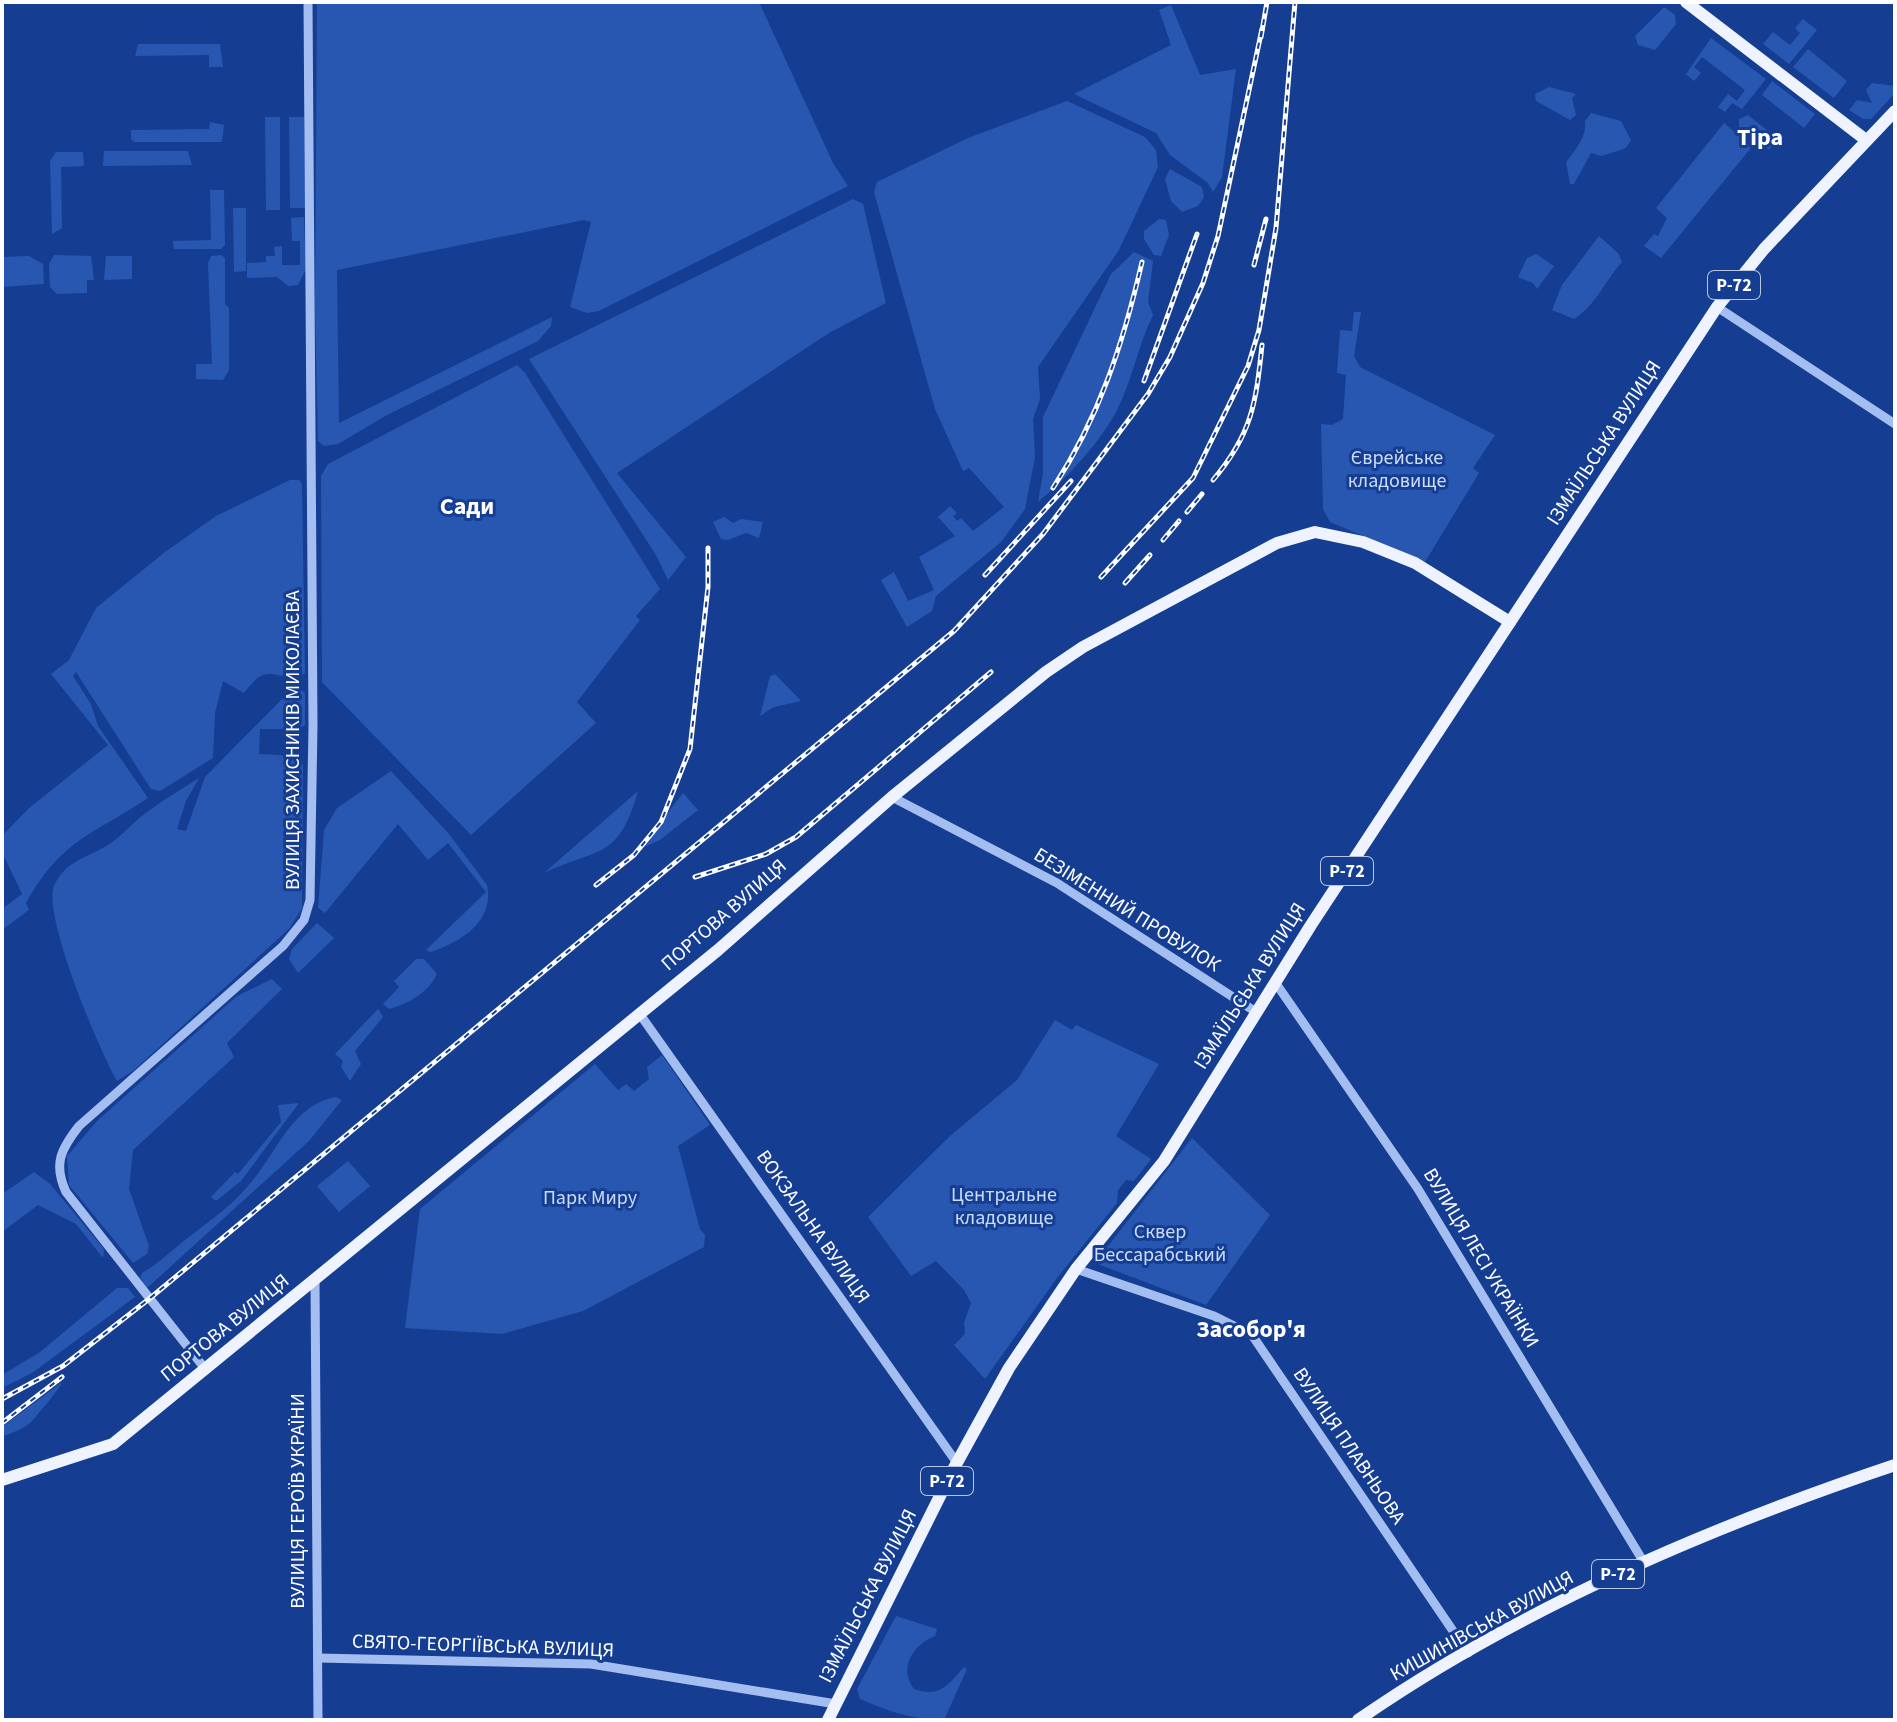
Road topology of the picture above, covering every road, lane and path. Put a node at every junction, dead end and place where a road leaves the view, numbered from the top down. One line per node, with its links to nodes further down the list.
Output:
1 (308, 2): 14 (street, ВУЛИЦЯ ЗАХИСНИКІВ МИКОЛАЄВА)
2 (1686, 2): 4 (main road)
3 (1895, 111): 4 (main road, ІЗМАЇЛЬСЬКА ВУЛИЦЯ)
4 (1866, 140): 5 (main road, ІЗМАЇЛЬСЬКА ВУЛИЦЯ / Р-72)
5 (1717, 307): 6 (street); 7 (main road, ІЗМАЇЛЬСЬКА ВУЛИЦЯ / Р-72)
6 (1895, 424)
7 (1510, 622): 8 (main road, ПОРТОВА ВУЛИЦЯ); 9 (main road, ІЗМАЇЛЬСЬКА ВУЛИЦЯ / Р-72)
8 (892, 797): 10 (street, БЕЗІМЕННИЙ ПРОВУЛОК); 11 (main road, ПОРТОВА ВУЛИЦЯ)
9 (1275, 982): 10 (main road, ІЗМАЇЛЬСЬКА ВУЛИЦЯ / Р-72); 18 (street, ВУЛИЦЯ ЛЕСІ УКРАЇНКИ)
10 (1256, 1012): 12 (main road, ІЗМАЇЛЬСЬКА ВУЛИЦЯ / Р-72)
11 (639, 1013): 13 (main road, ПОРТОВА ВУЛИЦЯ); 15 (street, ВОКЗАЛЬНА ВУЛИЦЯ)
12 (1076, 1269): 15 (main road, ІЗМАЇЛЬСЬКА ВУЛИЦЯ / Р-72); 19 (street, ВУЛИЦЯ ПЛАВНЬОВА)
13 (315, 1280): 14 (main road, ПОРТОВА ВУЛИЦЯ); 20 (street, ВУЛИЦЯ ГЕРОЇВ УКРАЇНИ)
14 (206, 1370): 17 (main road, ПОРТОВА ВУЛИЦЯ)
15 (957, 1463): 21 (main road, ІЗМАЇЛЬСЬКА ВУЛИЦЯ / Р-72)
16 (1895, 1465): 18 (main road, КИШИНІВСЬКА ВУЛИЦЯ / Р-72)
17 (2, 1480)
18 (1643, 1561): 19 (main road, КИШИНІВСЬКА ВУЛИЦЯ / Р-72)
19 (1468, 1653): 24 (main road, КИШИНІВСЬКА ВУЛИЦЯ / Р-72)
20 (318, 1658): 21 (street, СВЯТО-ГЕОРГІЇВСЬКА ВУЛИЦЯ); 22 (street, ВУЛИЦЯ ГЕРОЇВ УКРАЇНИ)
21 (836, 1704): 23 (main road, ІЗМАЇЛЬСЬКА ВУЛИЦЯ / Р-72)
22 (318, 1720)
23 (828, 1720)
24 (1358, 1720)

